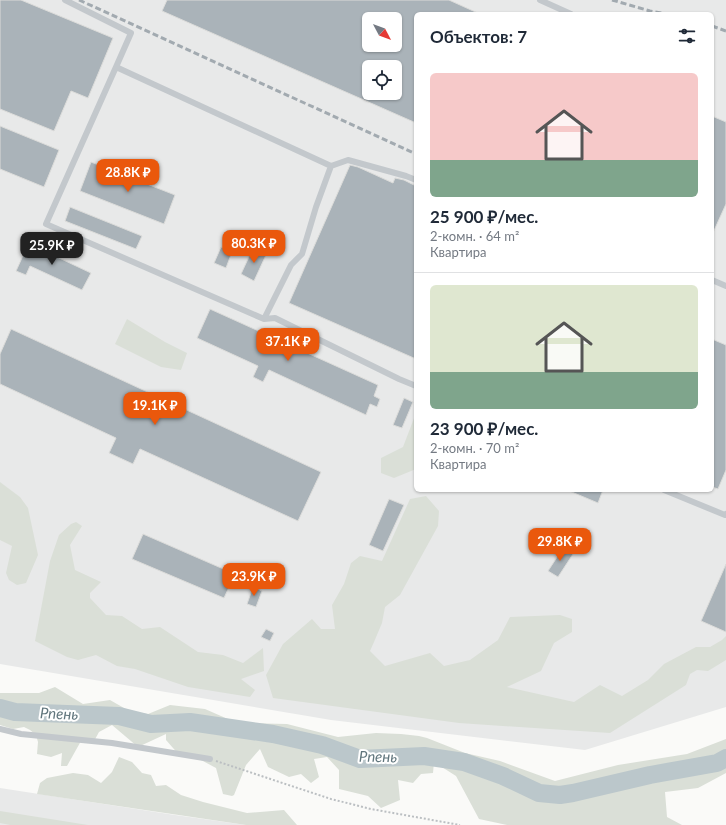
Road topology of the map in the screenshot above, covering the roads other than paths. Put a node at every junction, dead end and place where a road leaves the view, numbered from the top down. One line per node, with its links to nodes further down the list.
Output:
1 (65, 0): 4 (lane)
2 (540, 0): 3 (lane)
3 (567, 12)
4 (116, 67): 5 (lane); 9 (lane)
5 (331, 166): 6 (lane); 9 (lane)
6 (414, 179)
7 (714, 281): 8 (lane)
8 (726, 286)
9 (264, 319): 10 (lane)
10 (414, 385)
11 (669, 492): 12 (lane)
12 (726, 514)
13 (0, 729): 14 (lane)
14 (210, 759)

